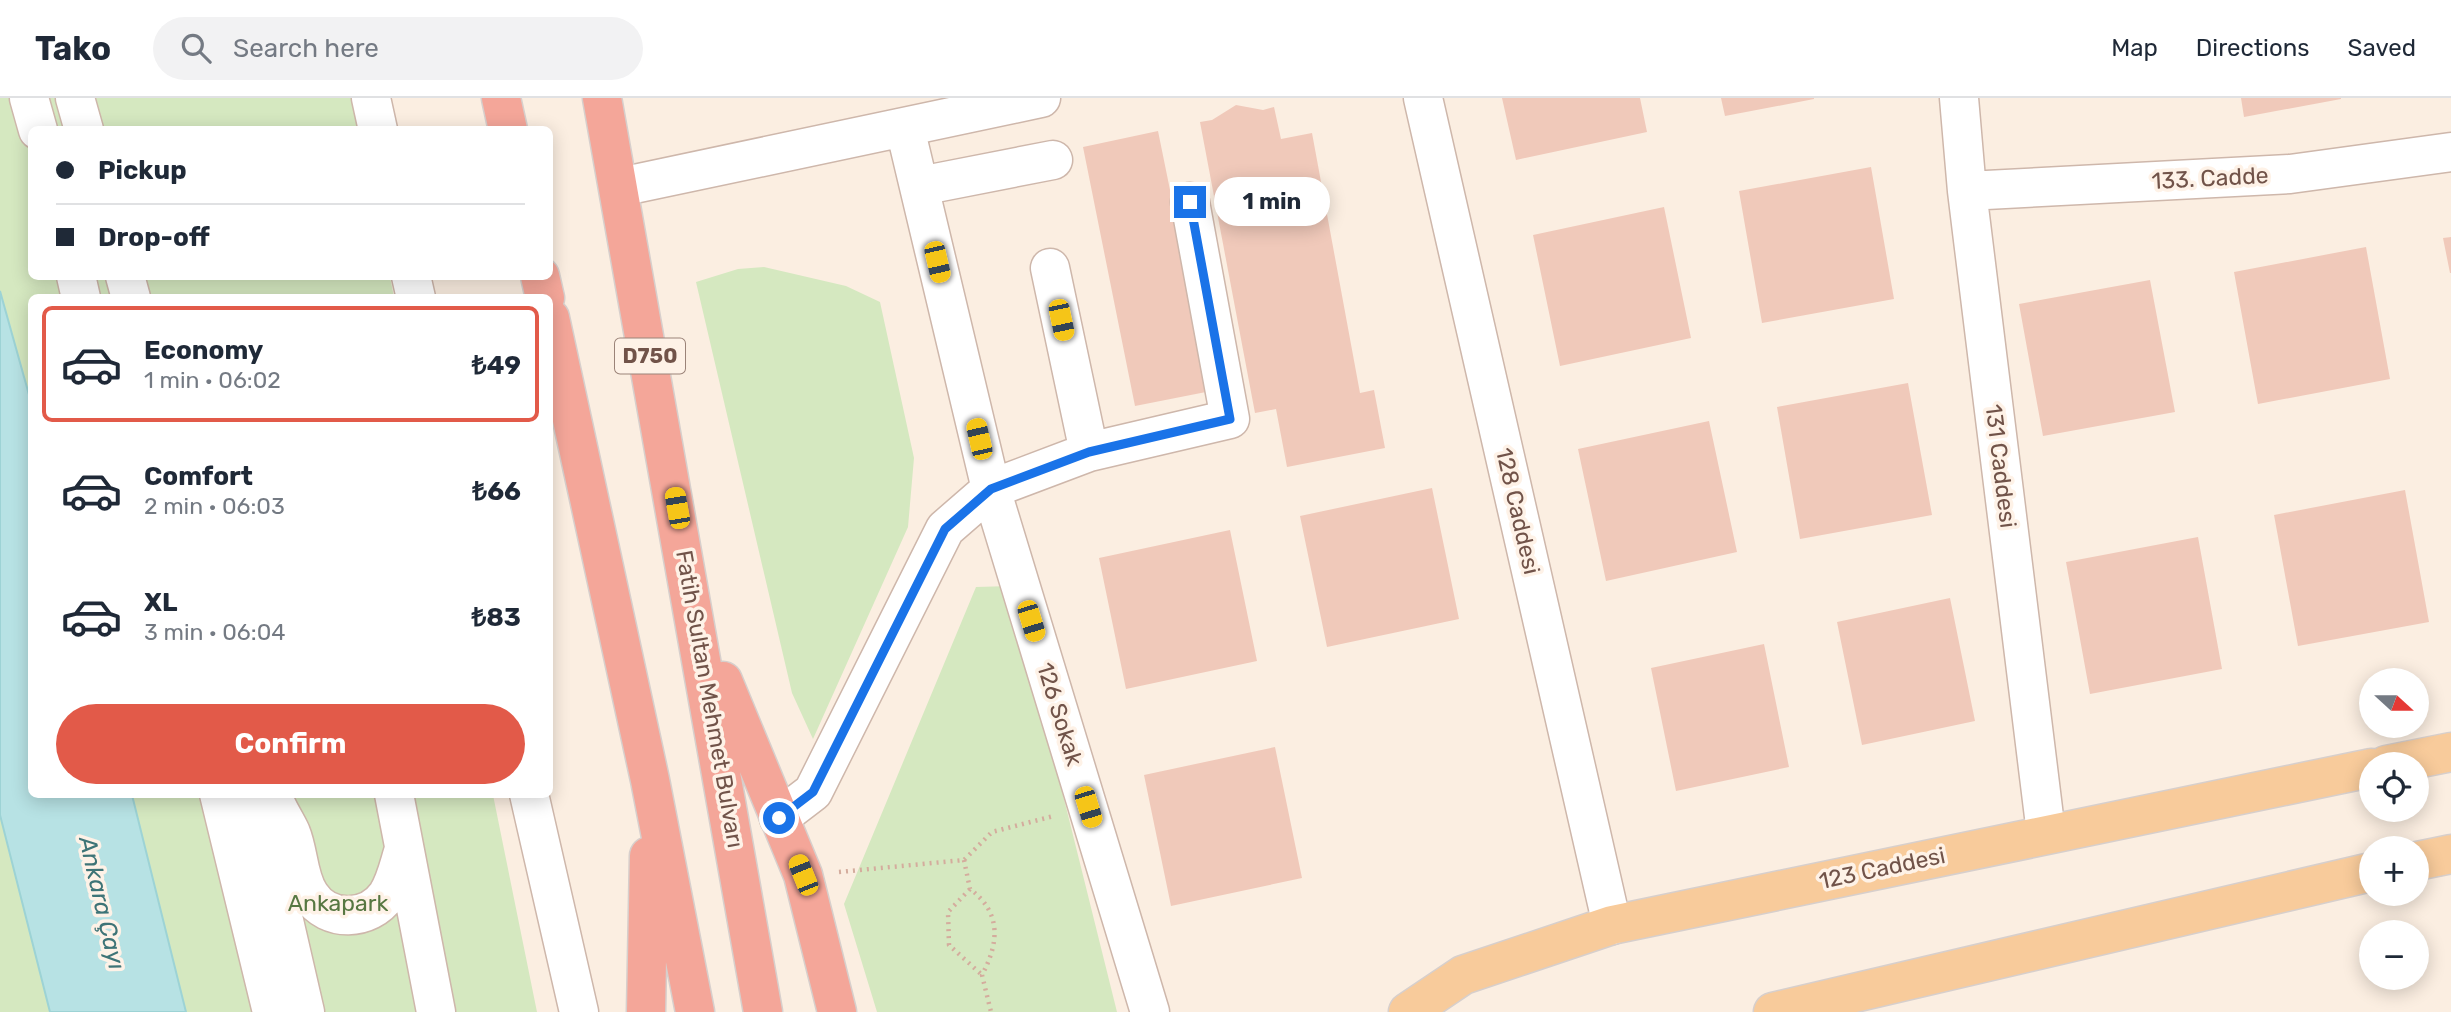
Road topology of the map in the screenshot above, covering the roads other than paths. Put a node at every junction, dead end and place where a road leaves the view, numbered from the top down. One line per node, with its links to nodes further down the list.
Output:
1 (29, 98): 10 (street)
2 (75, 98): 11 (street)
3 (370, 98): 12 (street)
4 (501, 98): 13 (highway)
5 (603, 98): 17 (highway, Fatih Sultan Mehmet Bulvarı / D750)
6 (1041, 98): 9 (street)
7 (1423, 98): 42 (street, 128 Caddesi)
8 (1959, 98): 18 (street, 131 Caddesi)
9 (921, 116): 16 (street, 126 Sokak); 17 (street)
10 (37, 126)
11 (83, 126)
12 (377, 126)
13 (507, 126)
14 (2451, 152): 18 (street, 133. Cadde)
15 (1054, 160): 16 (street)
16 (920, 186): 23 (street, 126 Sokak)
17 (620, 187): 24 (highway, Fatih Sultan Mehmet Bulvarı / D750)
18 (1967, 191): 36 (street, 131 Caddesi)
19 (1190, 202): 22 (street)
20 (1050, 268): 22 (street)
21 (553, 332): 28 (highway)
22 (1089, 452): 23 (street)
23 (991, 489): 35 (street); 51 (street, 126 Sokak)
24 (696, 615): 35 (highway); 49 (highway, Fatih Sultan Mehmet Bulvarı / D750)
25 (2451, 752): 26 (main road)
26 (2429, 756)
27 (2359, 770): 36 (main road, 123 Caddesi)
28 (650, 780): 47 (highway); 48 (highway)
29 (220, 798): 43 (street)
30 (255, 798): 44 (street)
31 (274, 798): 37 (street)
32 (296, 798): 37 (street)
33 (395, 798): 38 (street)
34 (530, 798): 46 (street)
35 (779, 818): 50 (highway)
36 (2046, 833): 42 (main road, 123 Caddesi)
37 (291, 834): 38 (street)
38 (404, 849): 45 (street)
39 (2451, 853): 40 (main road)
40 (2429, 859)
41 (2359, 875): 53 (main road)
42 (1612, 925): 52 (main road, 123 Caddesi)
43 (272, 1012)
44 (305, 1012)
45 (436, 1012)
46 (579, 1012)
47 (646, 1012)
48 (695, 1012)
49 (764, 1012)
50 (837, 1012)
51 (1150, 1012)
52 (1408, 1012)
53 (1773, 1012)

